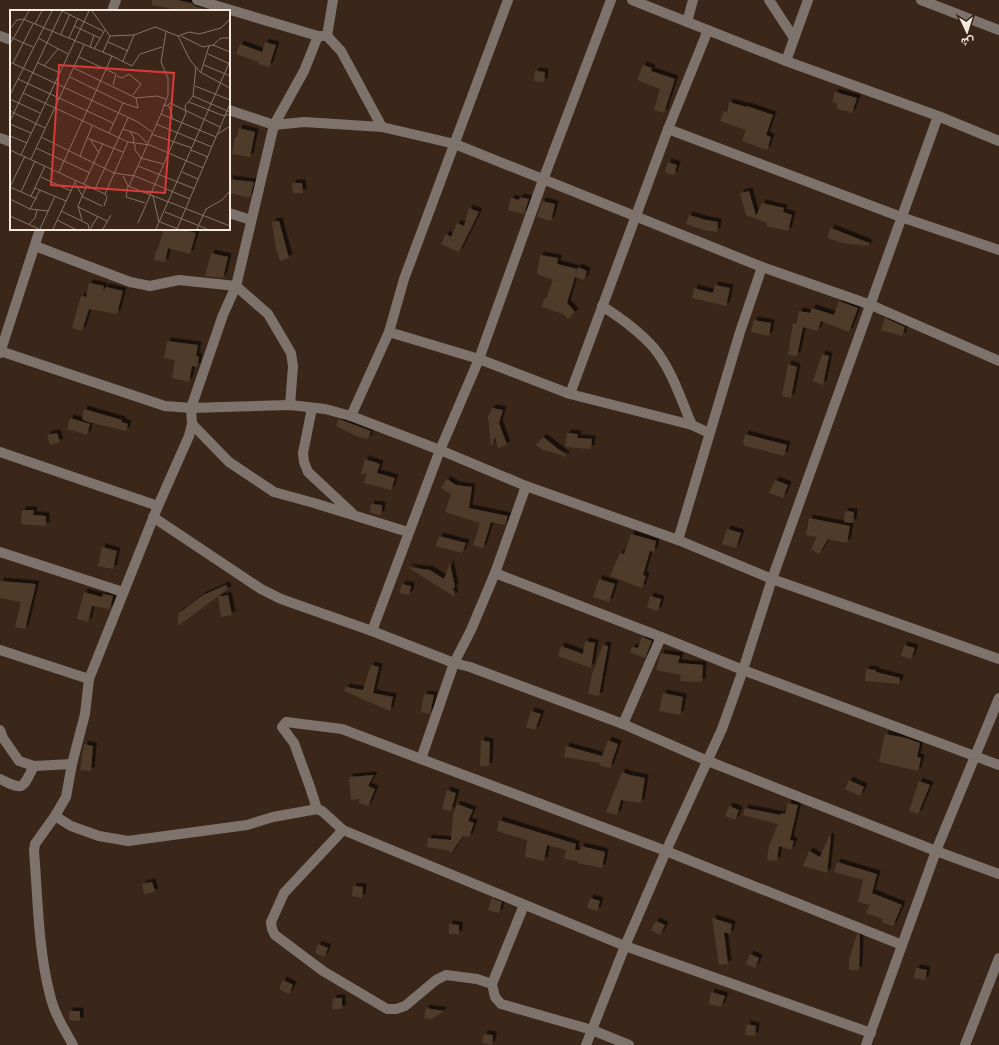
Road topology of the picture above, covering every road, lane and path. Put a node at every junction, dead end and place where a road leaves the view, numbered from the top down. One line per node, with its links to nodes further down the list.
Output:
1 (116, 0): 11 (street)
2 (197, 0): 16 (street)
3 (332, 0): 16 (street)
4 (508, 0): 28 (street)
5 (611, 0): 29 (street)
6 (632, 0): 12 (street)
7 (693, 0): 12 (street)
8 (770, 0): 17 (street)
9 (808, 0): 17 (street)
10 (920, 0): 14 (street)
11 (112, 10)
12 (687, 22): 13 (street)
13 (708, 30): 19 (street); 24 (street)
14 (999, 30)
15 (0, 36): 18 (street)
16 (323, 36): 22 (street); 23 (street)
17 (794, 38): 19 (street)
18 (10, 40)
19 (786, 61): 21 (street)
20 (230, 110): 22 (street)
21 (938, 116): 26 (street); 32 (street)
22 (274, 125): 23 (street); 33 (street)
23 (382, 127): 28 (street)
24 (668, 128): 31 (street); 32 (street)
25 (0, 138): 27 (street)
26 (999, 140)
27 (10, 142)
28 (455, 144): 29 (street); 41 (street)
29 (543, 180): 31 (street); 43 (street)
30 (230, 213): 33 (street)
31 (634, 217): 37 (street); 40 (street)
32 (901, 217): 36 (street); 39 (street)
33 (252, 220): 38 (street)
34 (40, 230): 35 (street)
35 (35, 246): 38 (street); 42 (street)
36 (999, 250)
37 (762, 267): 39 (street); 52 (street)
38 (236, 286): 46 (street); 47 (street)
39 (871, 305): 44 (street); 63 (street)
40 (602, 306): 45 (street); 51 (street)
41 (389, 332): 43 (street); 49 (street)
42 (0, 352): 47 (street)
43 (479, 359): 45 (street); 53 (street)
44 (999, 361)
45 (570, 394): 51 (street)
46 (290, 406): 47 (street); 48 (street)
47 (191, 408): 50 (street)
48 (312, 408): 49 (street); 57 (street)
49 (351, 416): 53 (street)
50 (192, 424): 56 (street); 57 (street)
51 (692, 425): 52 (street)
52 (710, 433): 60 (street)
53 (440, 450): 55 (street); 59 (street)
54 (0, 452): 56 (street)
55 (526, 486): 60 (street); 62 (street)
56 (158, 506): 58 (street)
57 (355, 516): 59 (street)
58 (154, 517): 64 (street); 65 (street)
59 (408, 532): 65 (street)
60 (678, 540): 63 (street)
61 (0, 552): 64 (street)
62 (495, 573): 66 (street); 69 (street)
63 (772, 579): 68 (street); 70 (street)
64 (123, 592): 71 (street)
65 (372, 630): 69 (street)
66 (661, 637): 70 (street); 73 (street)
67 (0, 650): 71 (street)
68 (999, 659)
69 (454, 663): 73 (street); 76 (street)
70 (743, 670): 75 (street); 77 (street)
71 (89, 679): 78 (street)
72 (999, 698): 75 (street)
73 (623, 724): 77 (street)
74 (0, 730): 80 (street)
75 (976, 756): 79 (street); 86 (street)
76 (421, 759): 82 (street); 85 (street)
77 (708, 761): 85 (street); 86 (street)
78 (72, 764): 80 (street); 83 (street)
79 (999, 765)
80 (34, 766): 81 (street)
81 (0, 779)
82 (317, 809): 83 (street); 84 (street)
83 (55, 816): 96 (street)
84 (343, 830): 88 (street); 93 (street)
85 (666, 850): 89 (street); 90 (street)
86 (936, 851): 87 (street); 89 (street)
87 (999, 874)
88 (524, 905): 90 (street); 93 (street)
89 (902, 945): 95 (street)
90 (625, 946): 94 (street); 95 (street)
91 (999, 958): 92 (street)
92 (995, 979): 100 (street)
93 (492, 984): 94 (street)
94 (592, 1030): 97 (street); 98 (street)
95 (871, 1033): 99 (street)
96 (73, 1045)
97 (586, 1045)
98 (629, 1045)
99 (866, 1045)
100 (965, 1045)

